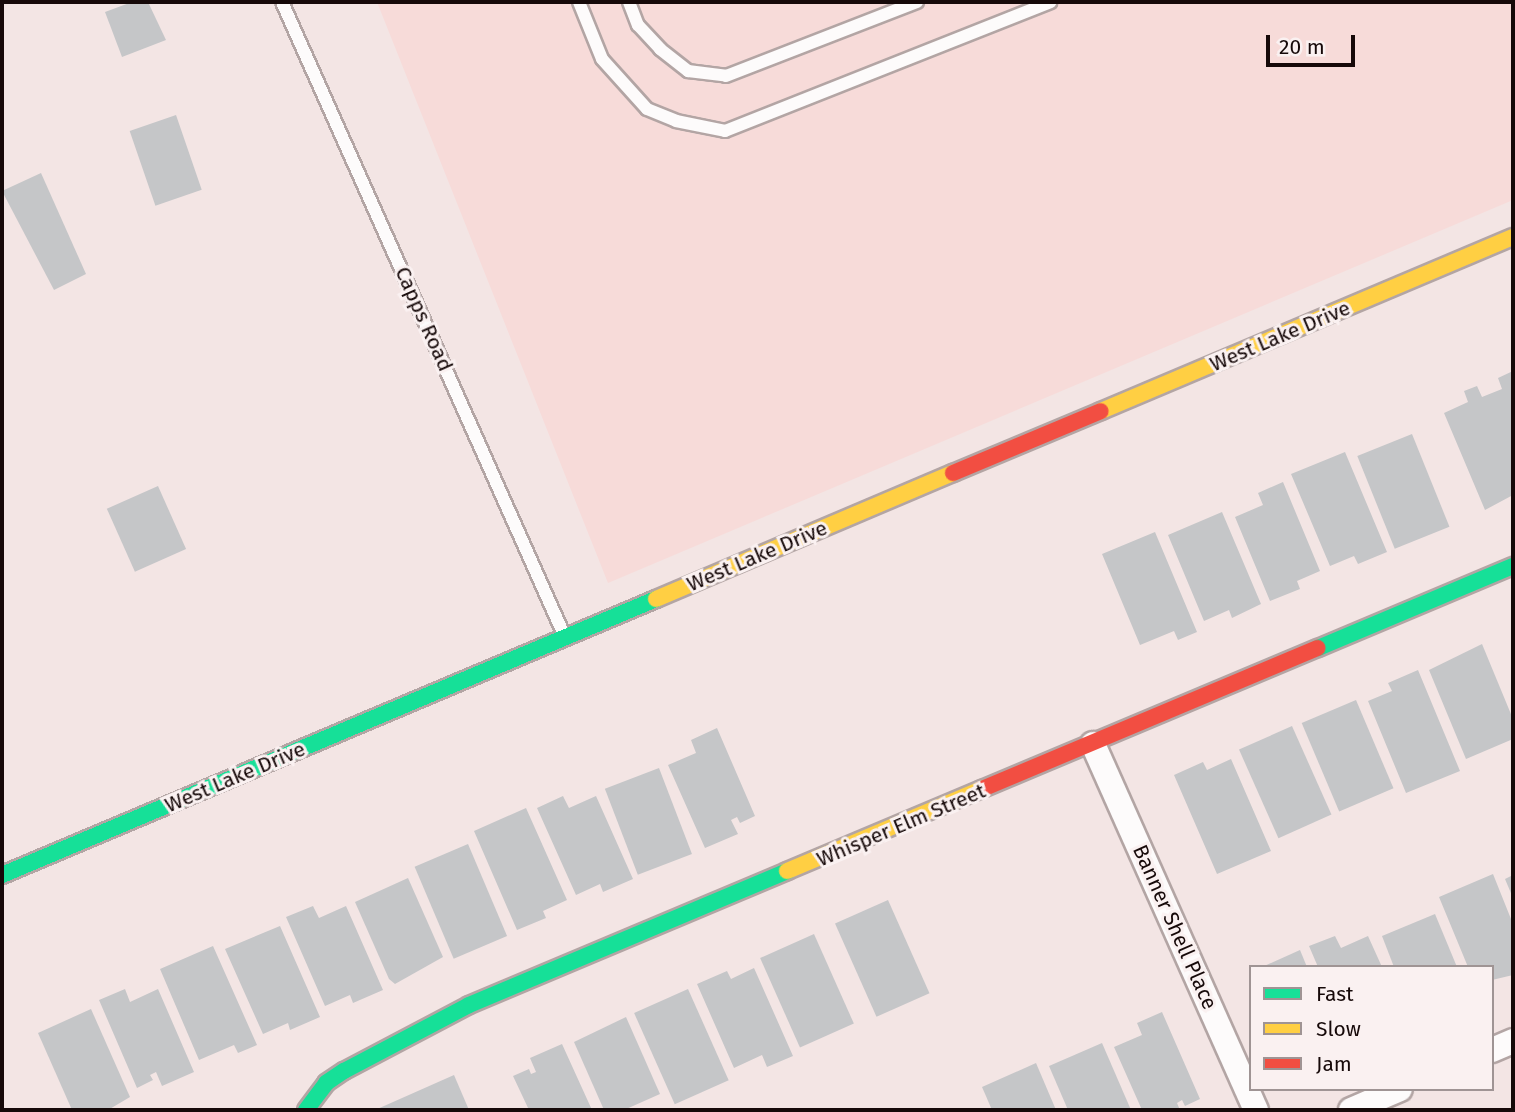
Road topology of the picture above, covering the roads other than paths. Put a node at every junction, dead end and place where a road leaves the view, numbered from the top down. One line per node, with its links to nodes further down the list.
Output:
1 (282, 2): 8 (lane, Capps Road)
2 (579, 2): 5 (lane)
3 (629, 2): 4 (lane)
4 (917, 2)
5 (1050, 2)
6 (1513, 237): 8 (street, West Lake Drive)
7 (1513, 566): 9 (street, Whisper Elm Street)
8 (565, 637): 10 (street, West Lake Drive)
9 (1093, 744): 14 (street, Whisper Elm Street); 15 (street, Banner Shell Place)
10 (2, 875)
11 (1513, 1041): 12 (street)
12 (1494, 1049)
13 (1395, 1091): 16 (street)
14 (306, 1110)
15 (1256, 1110)
16 (1351, 1110)

